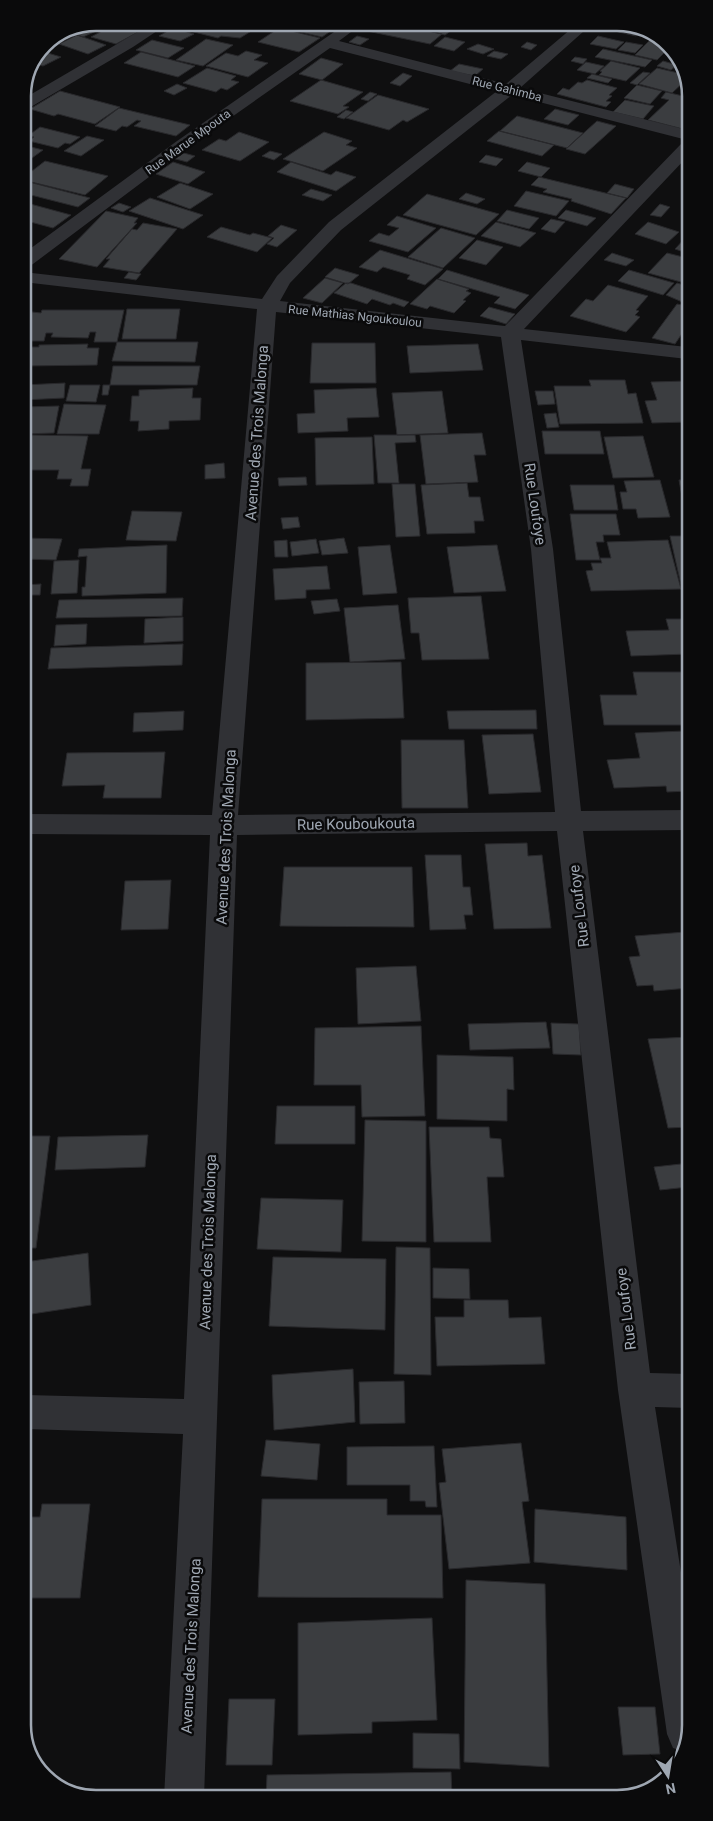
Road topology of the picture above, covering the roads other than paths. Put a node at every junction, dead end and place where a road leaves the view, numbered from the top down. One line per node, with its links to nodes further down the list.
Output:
1 (146, 31): 6 (street)
2 (345, 31): 4 (street, Rue Marue Mpouta)
3 (577, 31): 5 (street, Avenue des Trois Malonga)
4 (328, 43): 5 (street, Rue Gahimba); 9 (street, Rue Marue Mpouta)
5 (508, 90): 7 (street, Rue Gahimba); 11 (street, Avenue des Trois Malonga)
6 (31, 97)
7 (682, 134)
8 (682, 152): 12 (street)
9 (31, 257)
10 (31, 278): 11 (street, Rue Mathias Ngoukoulou)
11 (267, 306): 12 (street, Rue Mathias Ngoukoulou); 17 (street, Avenue des Trois Malonga)
12 (510, 332): 13 (street, Rue Mathias Ngoukoulou); 15 (street, Rue Loufoye)
13 (682, 353)
14 (682, 820): 15 (street, Rue Kouboukouta)
15 (569, 821): 17 (street, Rue Kouboukouta); 18 (street, Rue Loufoye)
16 (31, 824): 17 (street, Rue Kouboukouta)
17 (224, 825): 21 (street, Avenue des Trois Malonga)
18 (635, 1390): 19 (street); 22 (street, Rue Loufoye)
19 (682, 1391)
20 (31, 1412): 21 (street)
21 (201, 1417): 23 (street, Avenue des Trois Malonga)
22 (682, 1695)
23 (184, 1790)

